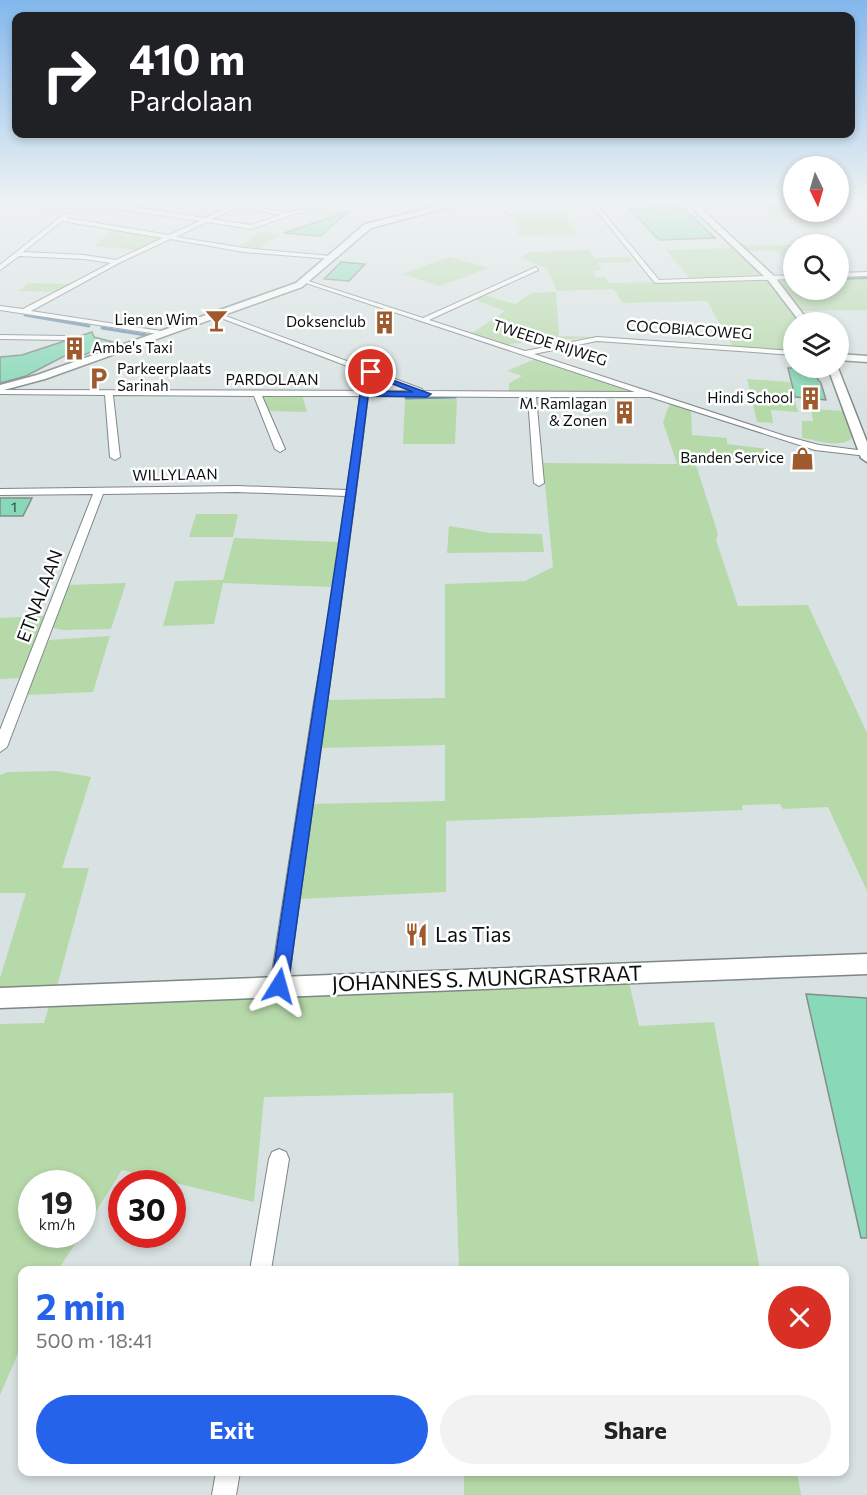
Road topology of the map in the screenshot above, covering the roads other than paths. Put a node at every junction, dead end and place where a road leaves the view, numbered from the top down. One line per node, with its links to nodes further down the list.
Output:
1 (102, 270): 12 (street)
2 (318, 270): 10 (street)
3 (534, 270): 15 (street)
4 (647, 270): 9 (street)
5 (762, 270): 9 (street)
6 (867, 274): 7 (street)
7 (849, 275)
8 (783, 277): 9 (street)
9 (771, 278): 13 (street)
10 (306, 282): 14 (street); 15 (street, TWEEDE RIJWEG)
11 (0, 308): 12 (street)
12 (23, 312): 16 (street)
13 (797, 312)
14 (215, 314): 16 (street); 30 (street)
15 (426, 319): 20 (street, TWEEDE RIJWEG)
16 (161, 333): 26 (street)
17 (0, 337): 18 (street)
18 (67, 338)
19 (582, 341): 20 (street, COCOBIACOWEG); 21 (street, COCOBIACOWEG); 22 (street, COCOBIACOWEG)
20 (508, 347): 22 (street, TWEEDE RIJWEG)
21 (783, 352)
22 (527, 353): 32 (street, TWEEDE RIJWEG)
23 (849, 358): 24 (street)
24 (867, 360)
25 (837, 378): 34 (street)
26 (0, 390): 28 (street, PARDOLAAN)
27 (257, 393): 28 (street, PARDOLAAN); 29 (street, PARDOLAAN); 33 (street)
28 (109, 394): 35 (street)
29 (364, 394): 30 (street, PARDOLAAN); 39 (street)
30 (427, 394): 31 (street, PARDOLAAN)
31 (532, 394): 32 (street, PARDOLAAN); 36 (street)
32 (653, 395): 34 (street, TWEEDE RIJWEG)
33 (280, 449)
34 (865, 453)
35 (115, 457)
36 (539, 483)
37 (99, 491): 38 (street, WILLYLAAN); 39 (street, WILLYLAAN); 40 (street, ETNALAAN)
38 (0, 492)
39 (350, 493): 42 (street)
40 (0, 747)
41 (867, 964): 42 (street, JOHANNES S. MUNGRASTRAAT)
42 (279, 986): 43 (street, JOHANNES S. MUNGRASTRAAT)
43 (0, 998)
44 (279, 1159): 45 (street)
45 (261, 1266)
46 (227, 1476): 47 (street)
47 (224, 1495)

